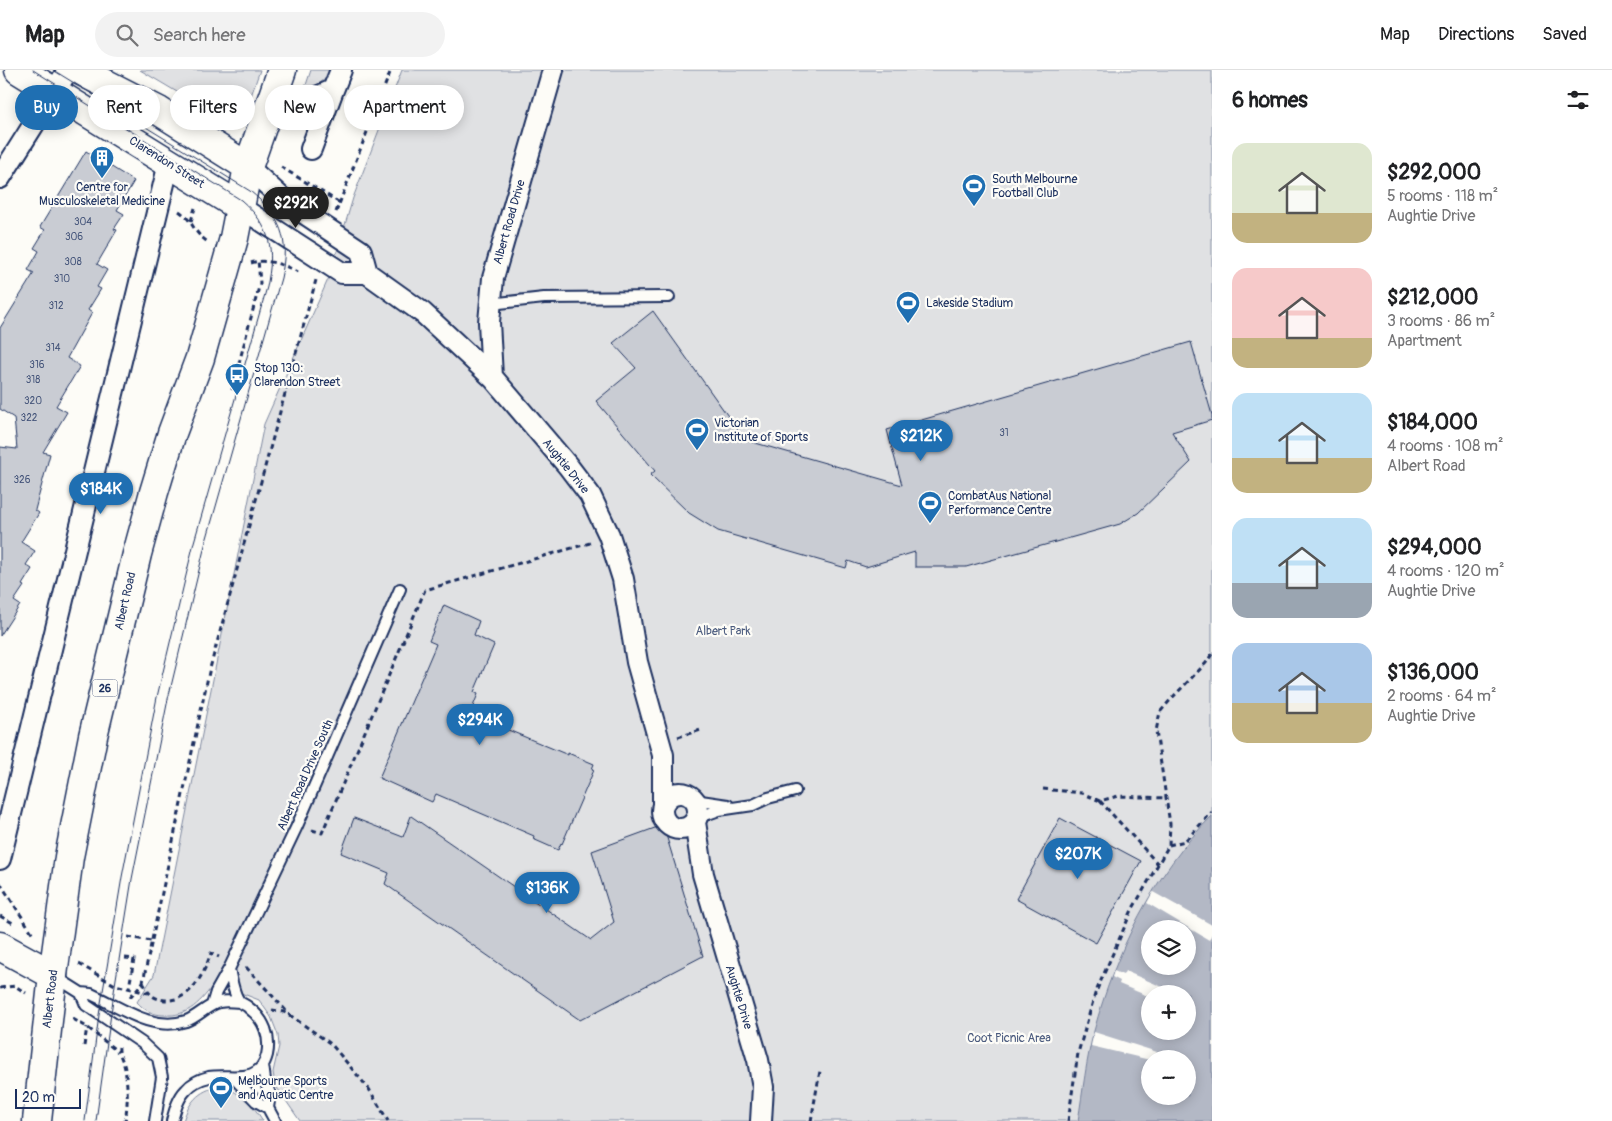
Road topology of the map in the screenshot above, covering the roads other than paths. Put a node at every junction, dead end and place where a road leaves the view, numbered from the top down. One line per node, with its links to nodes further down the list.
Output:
1 (19, 70): 6 (main road, Clarendon Street)
2 (79, 70): 13 (main road)
3 (282, 70): 7 (main road, Albert Road / 26)
4 (341, 70): 8 (street)
5 (552, 70): 18 (street, Albert Road Drive)
6 (61, 81): 12 (main road, Clarendon Street); 14 (street)
7 (277, 85)
8 (334, 88)
9 (265, 118): 13 (main road, Albert Road / 26)
10 (318, 130): 11 (street)
11 (311, 149)
12 (169, 163): 15 (main road, Clarendon Street); 26 (street)
13 (248, 167): 15 (main road, Albert Road / 26); 16 (street)
14 (0, 178)
15 (240, 207): 16 (street); 32 (main road, Albert Road / 26)
16 (368, 273): 19 (street, Aughtie Drive)
17 (669, 297): 18 (lane)
18 (490, 304): 19 (street, Albert Road Drive)
19 (492, 377): 21 (street, Aughtie Drive)
20 (400, 588): 31 (lane, Albert Road Drive South)
21 (663, 755): 23 (street, Aughtie Drive); 25 (street, Aughtie Drive)
22 (795, 791): 24 (lane)
23 (663, 805): 25 (street); 27 (street)
24 (739, 806): 25 (lane); 25 (lane)
25 (693, 808): 27 (street); 29 (street, Aughtie Drive)
26 (6, 811): 28 (street)
27 (669, 826): 29 (street, Aughtie Drive)
28 (0, 859)
29 (702, 874): 43 (street, Aughtie Drive)
30 (0, 946): 32 (main road)
31 (229, 969): 34 (lane); 35 (lane, Albert Road Drive South)
32 (53, 975): 33 (lane); 39 (main road, Albert Road / 26)
33 (82, 994): 35 (lane); 40 (lane)
34 (239, 1002): 35 (lane); 36 (lane)
35 (212, 1004)
36 (263, 1065): 37 (lane); 38 (lane)
37 (234, 1078): 38 (lane); 41 (lane)
38 (268, 1108): 42 (lane)
39 (37, 1121)
40 (155, 1121)
41 (172, 1121)
42 (275, 1121)
43 (761, 1121)

